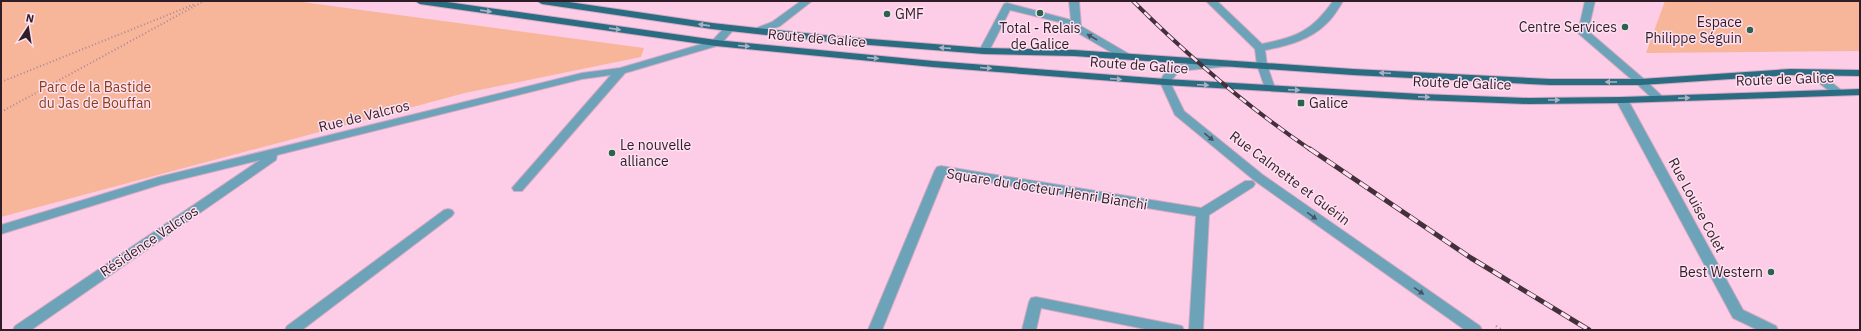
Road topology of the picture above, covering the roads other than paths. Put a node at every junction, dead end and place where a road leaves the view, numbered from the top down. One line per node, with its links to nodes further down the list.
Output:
1 (420, 1): 12 (main road, Route de Galice, one-way to 12)
2 (542, 1): 10 (main road, Route de Galice, one-way to 2)
3 (806, 1): 11 (street)
4 (1074, 1): 9 (street)
5 (1211, 1): 13 (street)
6 (1338, 1): 13 (street)
7 (1590, 1): 22 (street)
8 (1007, 3): 9 (street); 14 (street)
9 (1076, 27): 15 (street, one-way to 9)
10 (730, 28): 11 (main road, Route de Galice); 12 (street)
11 (758, 31): 14 (main road, Route de Galice, one-way to 11)
12 (716, 44): 18 (street, Rue de Valcros); 21 (main road, Route de Galice, one-way to 21)
13 (1260, 48): 17 (street)
14 (984, 51): 15 (main road, Route de Galice)
15 (1125, 56): 16 (main road, Route de Galice)
16 (1234, 64): 17 (main road, Route de Galice); 21 (street)
17 (1262, 65): 22 (main road, Route de Galice, one-way to 17); 23 (street)
18 (621, 71): 28 (street, Rue de Valcros); 30 (street)
19 (1813, 73): 20 (main road, Route de Galice); 22 (main road, Route de Galice); 24 (street)
20 (1860, 73)
21 (1164, 82): 23 (main road, Route de Galice, one-way to 23); 29 (street, Rue Calmette et Guérin, one-way to 29)
22 (1641, 82): 26 (street)
23 (1270, 88): 27 (main road, Route de Galice, one-way to 27)
24 (1837, 92): 25 (main road, Route de Galice); 26 (main road, Route de Galice, one-way to 24)
25 (1860, 92)
26 (1659, 99): 27 (main road, Route de Galice)
27 (1622, 100): 41 (street, Rue Louise Colet)
28 (278, 153): 33 (street, Rue de Valcros); 34 (street, Résidence Valcros)
29 (1254, 181): 32 (street); 40 (street, Rue Calmette et Guérin, one-way to 40)
30 (518, 188)
31 (448, 213): 35 (street)
32 (1203, 213): 36 (street, Square du docteur Henri Bianchi); 39 (street)
33 (1, 230)
34 (20, 330)
35 (292, 330)
36 (875, 330)
37 (1028, 330): 38 (street)
38 (1177, 330)
39 (1196, 330)
40 (1475, 330)
41 (1771, 330)

